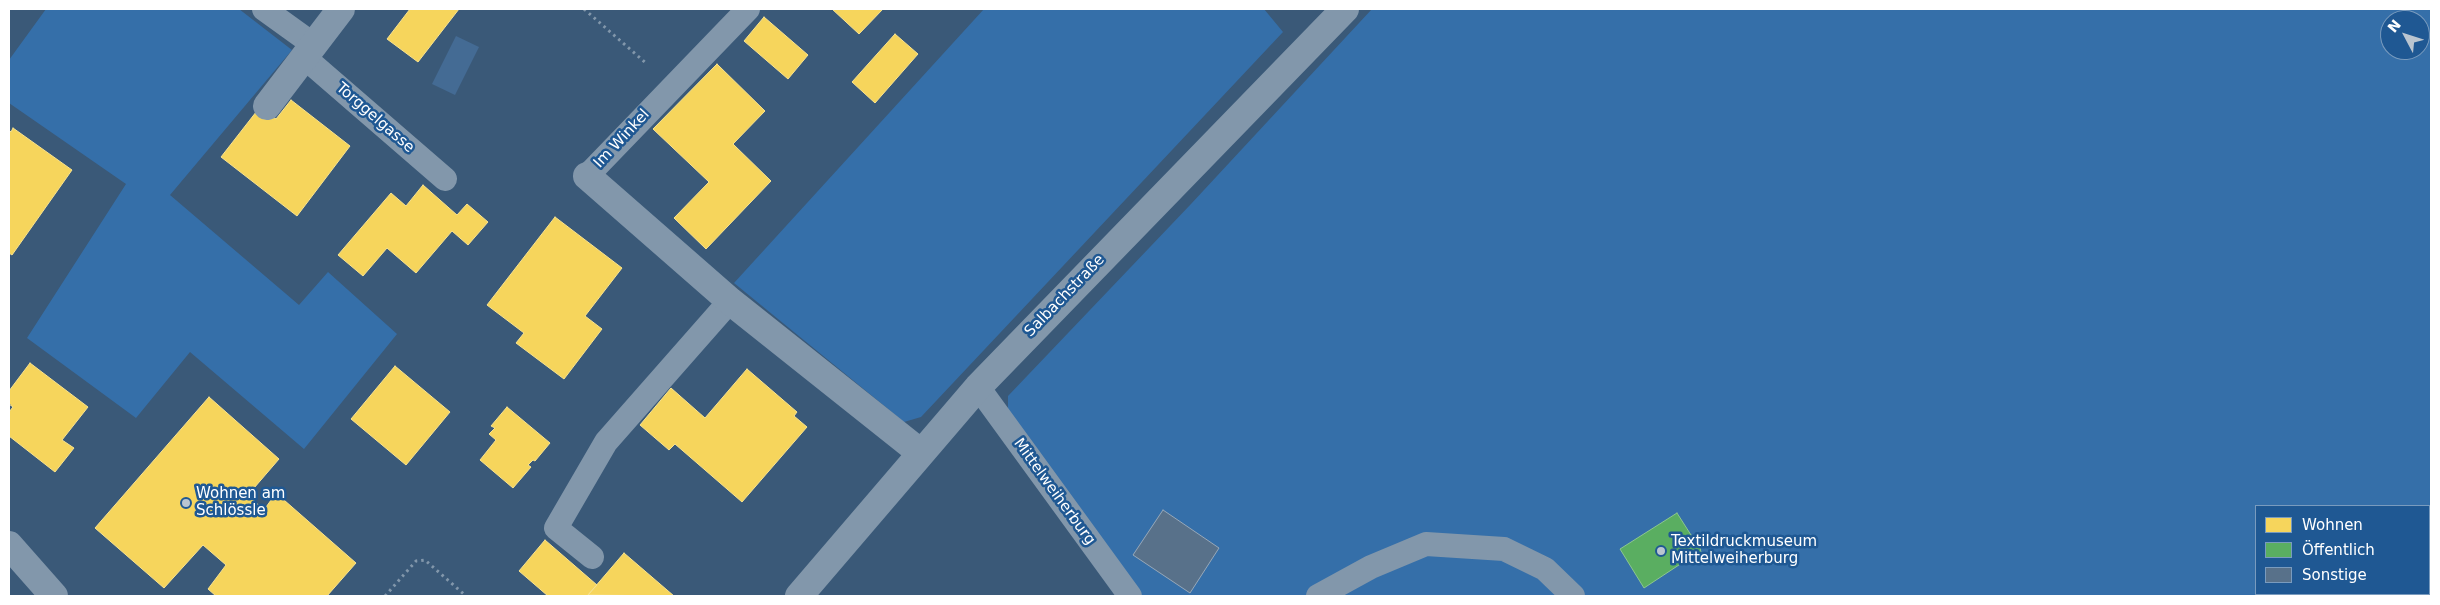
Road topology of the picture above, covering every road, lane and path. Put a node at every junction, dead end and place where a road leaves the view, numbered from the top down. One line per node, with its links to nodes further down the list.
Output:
1 (264, 9): 6 (lane, Torggelgasse)
2 (341, 9): 6 (street)
3 (584, 9): 7 (path)
4 (748, 9): 7 (lane, Im Winkel)
5 (1345, 9): 12 (street, Salbachstraße)
6 (309, 51): 8 (street); 10 (lane, Torggelgasse)
7 (672, 86): 9 (lane, Im Winkel)
8 (267, 106)
9 (587, 176): 11 (street, Im Winkel)
10 (445, 179)
11 (730, 301): 13 (street, Im Winkel); 15 (lane)
12 (978, 387): 13 (street, Salbachstraße); 20 (lane, Mittelweiherburg)
13 (921, 453): 19 (street, Salbachstraße)
14 (9, 545): 16 (street)
15 (592, 557)
16 (54, 596)
17 (385, 596): 18 (path)
18 (466, 596)
19 (799, 596)
20 (1130, 596)
21 (1318, 596): 22 (lane)
22 (1573, 596)

